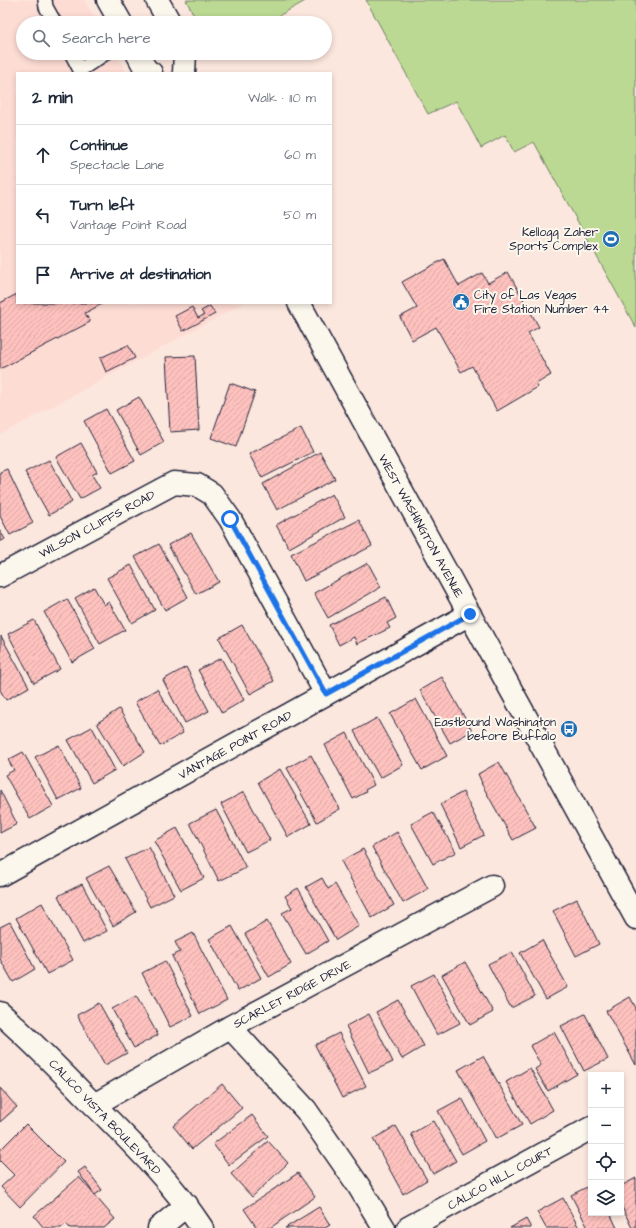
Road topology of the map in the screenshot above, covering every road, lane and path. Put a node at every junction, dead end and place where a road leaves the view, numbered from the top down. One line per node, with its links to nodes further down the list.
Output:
1 (45, 0): 4 (lane)
2 (108, 0): 5 (street)
3 (158, 0): 6 (street)
4 (51, 16)
5 (117, 16)
6 (166, 16)
7 (75, 60): 8 (lane)
8 (95, 60)
9 (141, 60): 11 (street)
10 (185, 60): 12 (street)
11 (149, 72)
12 (184, 72)
13 (300, 304): 15 (street, WEST WASHINGTON AVENUE)
14 (0, 576): 16 (street, WILSON CLIFFS ROAD)
15 (470, 614): 16 (street, VANTAGE POINT ROAD); 19 (street, WEST WASHINGTON AVENUE)
16 (326, 694): 17 (street, VANTAGE POINT ROAD)
17 (0, 875)
18 (492, 886): 21 (street, SCARLET RIDGE DRIVE)
19 (636, 918)
20 (0, 1013): 22 (street, CALICO VISTA BOULEVARD)
21 (230, 1027): 22 (street, SCARLET RIDGE DRIVE); 27 (street)
22 (94, 1105): 24 (street, CALICO VISTA BOULEVARD)
23 (588, 1130): 28 (street, CALICO HILL COURT)
24 (187, 1205): 25 (street); 26 (street, CALICO VISTA BOULEVARD)
25 (159, 1228)
26 (202, 1228)
27 (384, 1228)
28 (408, 1228)

